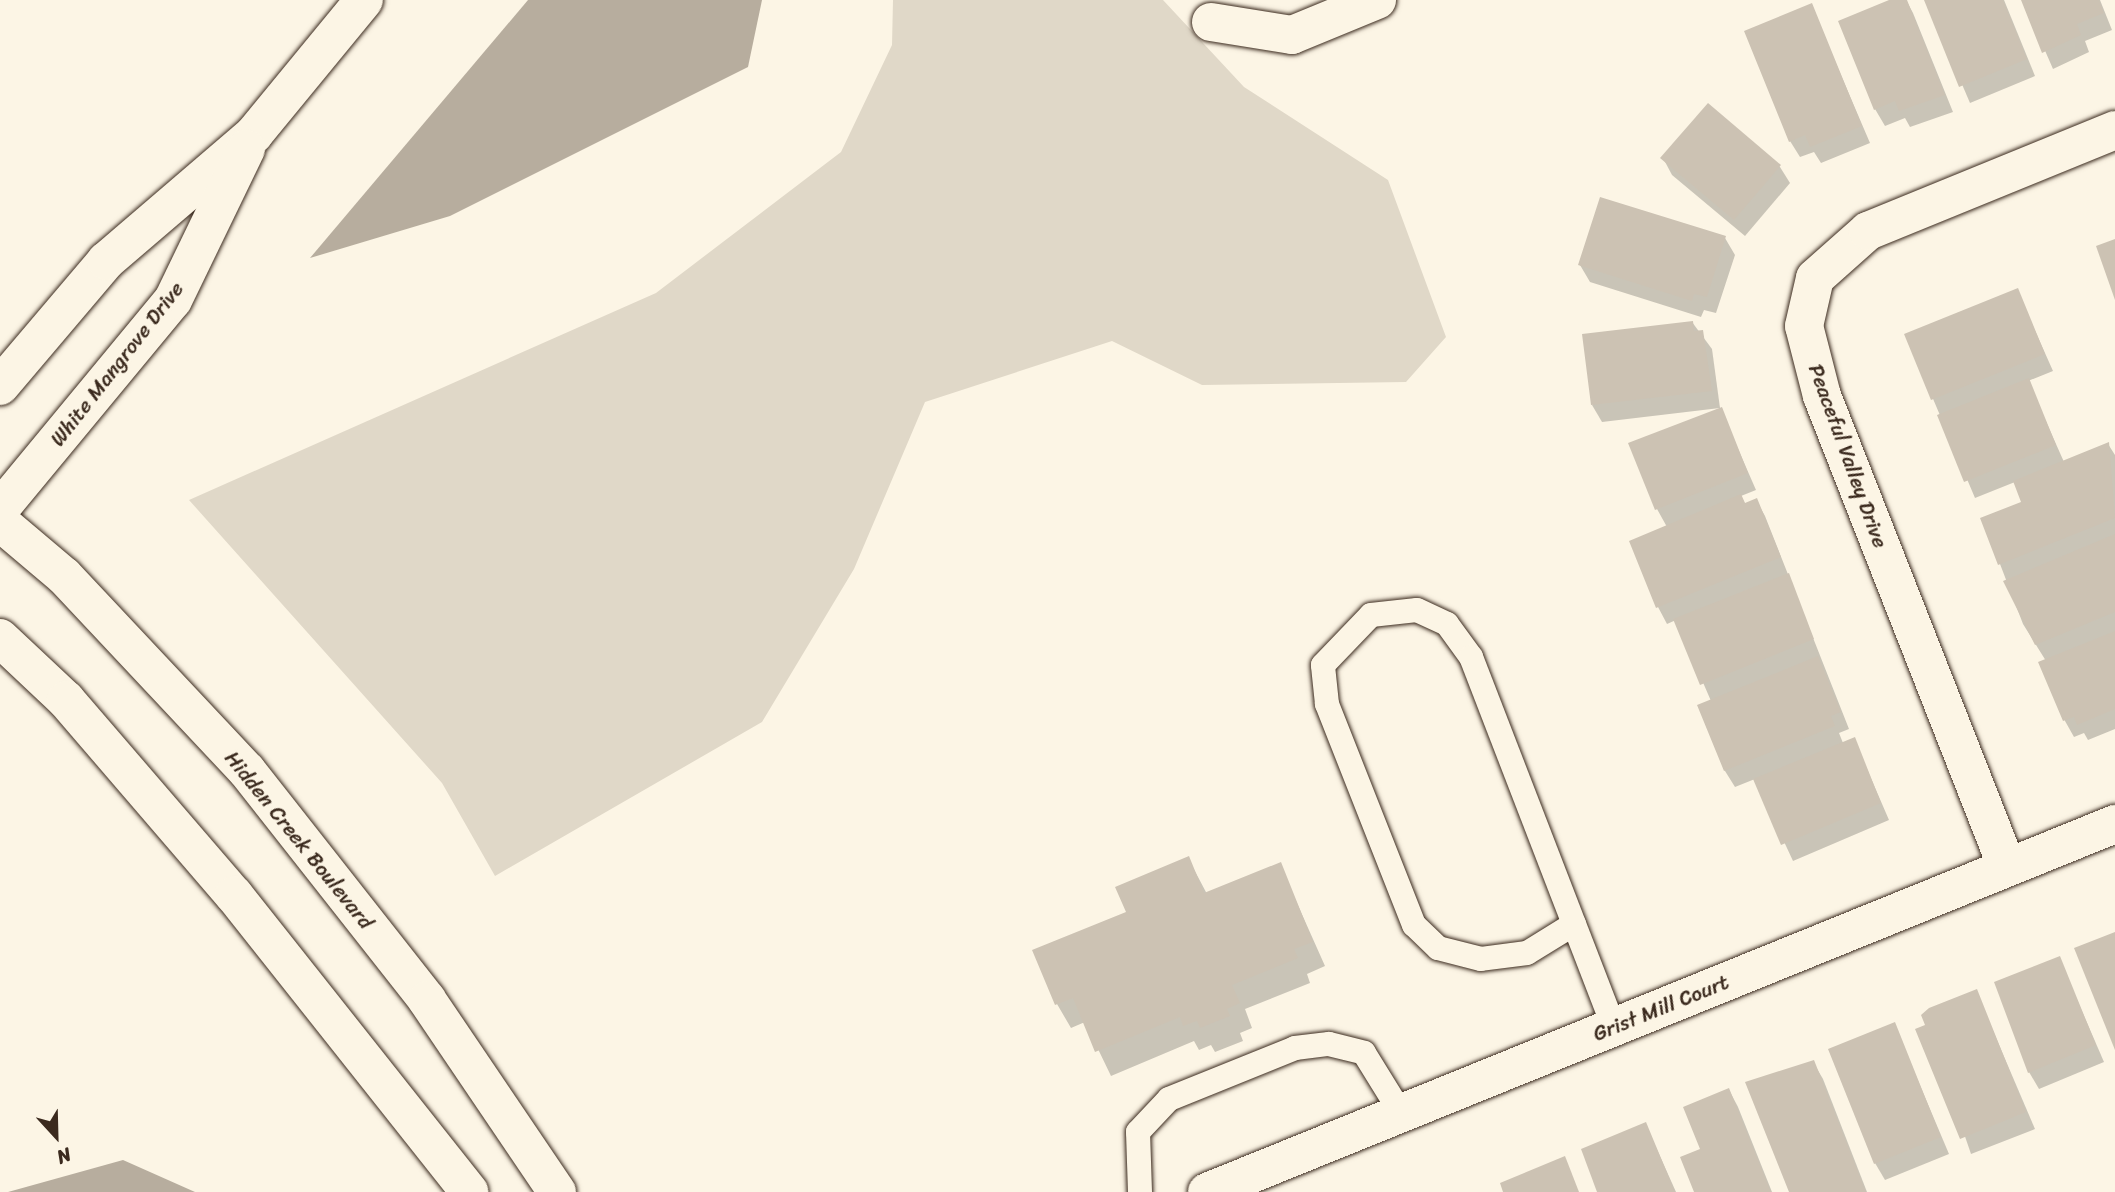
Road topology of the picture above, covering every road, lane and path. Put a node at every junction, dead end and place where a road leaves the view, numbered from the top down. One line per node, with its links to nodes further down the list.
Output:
1 (364, 0): 5 (street, White Mangrove Drive)
2 (1234, 0): 3 (street)
3 (1377, 0)
4 (2115, 130): 11 (street, Peaceful Valley Drive)
5 (254, 134): 6 (street, White Mangrove Drive); 7 (street, White Mangrove Drive)
6 (0, 386)
7 (0, 509)
8 (0, 522): 16 (street, Hidden Creek Boulevard)
9 (0, 638): 15 (street)
10 (2115, 824): 11 (street, Grist Mill Court)
11 (2007, 867): 13 (street, Grist Mill Court)
12 (1574, 923): 12 (lane); 13 (lane)
13 (1614, 1027): 14 (street, Grist Mill Court)
14 (1401, 1113): 17 (lane); 18 (street, Grist Mill Court)
15 (469, 1192)
16 (558, 1192)
17 (1140, 1192)
18 (1207, 1192)

